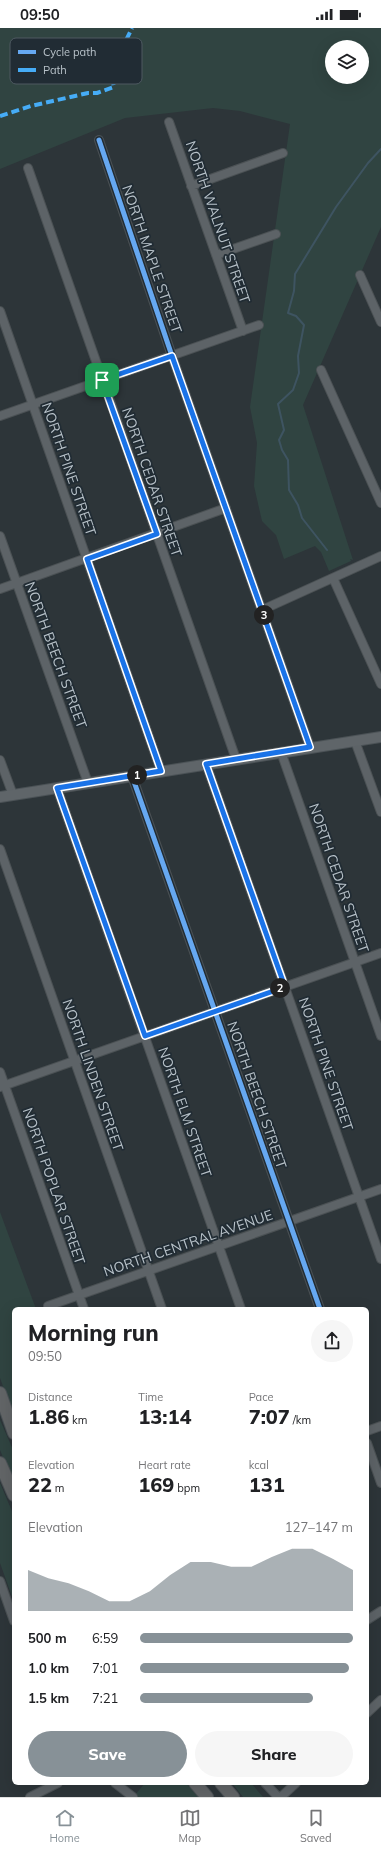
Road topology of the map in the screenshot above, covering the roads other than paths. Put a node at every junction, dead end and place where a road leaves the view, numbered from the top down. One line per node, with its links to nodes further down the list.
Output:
1 (169, 122): 5 (street, NORTH WALNUT STREET)
2 (98, 140): 13 (street, NORTH MAPLE STREET)
3 (283, 153): 5 (street)
4 (28, 168): 15 (street, NORTH CEDAR STREET)
5 (191, 186): 7 (street, NORTH WALNUT STREET)
6 (276, 234): 7 (street)
7 (216, 255): 12 (street, NORTH WALNUT STREET)
8 (360, 275): 10 (street)
9 (0, 311): 16 (street, NORTH PINE STREET)
10 (381, 322)
11 (259, 325): 12 (street)
12 (243, 331): 13 (street)
13 (172, 356): 15 (street); 19 (street, NORTH MAPLE STREET)
14 (321, 370): 18 (street)
15 (102, 380): 16 (street); 20 (street, NORTH CEDAR STREET)
16 (33, 405): 17 (street); 23 (street, NORTH PINE STREET)
17 (0, 416)
18 (381, 503)
19 (226, 508): 20 (street); 27 (street, NORTH MAPLE STREET)
20 (157, 534): 23 (street); 33 (street, NORTH CEDAR STREET)
21 (0, 536): 25 (street, NORTH BEECH STREET)
22 (381, 556): 24 (street)
23 (87, 559): 25 (street); 36 (street, NORTH PINE STREET)
24 (333, 578): 27 (street); 28 (street)
25 (17, 583): 26 (street); 38 (street, NORTH BEECH STREET)
26 (0, 589)
27 (262, 610): 31 (street, NORTH MAPLE STREET)
28 (381, 684)
29 (381, 737): 30 (main road)
30 (355, 740): 31 (main road); 42 (street)
31 (310, 747): 32 (main road)
32 (281, 752): 33 (main road); 45 (street, NORTH CEDAR STREET)
33 (236, 759): 35 (main road)
34 (0, 760): 40 (street)
35 (206, 764): 36 (main road); 46 (street, NORTH PINE STREET)
36 (161, 771): 37 (main road)
37 (132, 776): 38 (main road); 47 (street, NORTH BEECH STREET)
38 (88, 783): 39 (main road)
39 (57, 788): 40 (main road); 48 (street, NORTH ELM STREET)
40 (13, 795): 41 (main road)
41 (0, 797)
42 (381, 812)
43 (0, 849): 50 (street, NORTH LINDEN STREET)
44 (381, 953): 45 (street)
45 (355, 962): 46 (street); 49 (street, NORTH CEDAR STREET)
46 (285, 987): 47 (street); 54 (street, NORTH PINE STREET)
47 (215, 1012): 48 (street); 55 (street, NORTH BEECH STREET)
48 (145, 1036): 50 (street); 56 (street, NORTH ELM STREET)
49 (381, 1036)
50 (75, 1061): 52 (street); 58 (street, NORTH LINDEN STREET)
51 (0, 1072): 52 (street, NORTH POPLAR STREET)
52 (2, 1086): 59 (street, NORTH POPLAR STREET)
53 (381, 1189): 54 (street, NORTH CENTRAL AVENUE)
54 (359, 1197): 55 (street, NORTH CENTRAL AVENUE); 57 (street, NORTH PINE STREET)
55 (289, 1221): 56 (street, NORTH CENTRAL AVENUE); 64 (street, NORTH BEECH STREET)
56 (219, 1246): 58 (street, NORTH CENTRAL AVENUE); 63 (street, NORTH ELM STREET)
57 (381, 1259)
58 (149, 1271): 59 (street, NORTH CENTRAL AVENUE); 62 (street, NORTH LINDEN STREET)
59 (79, 1295): 60 (street, NORTH CENTRAL AVENUE); 61 (street, NORTH POPLAR STREET)
60 (48, 1306)
61 (83, 1307)
62 (161, 1307)
63 (240, 1307)
64 (319, 1307)
65 (0, 1393): 67 (highway)
66 (381, 1426): 68 (street)
67 (12, 1427)
68 (369, 1430)
69 (369, 1449): 71 (street)
70 (0, 1463): 72 (highway)
71 (381, 1483)
72 (12, 1490)
73 (0, 1581): 75 (street)
74 (381, 1611): 76 (street)
75 (12, 1615)
76 (369, 1619)
77 (381, 1700): 78 (street)
78 (369, 1711)
79 (54, 1785): 85 (street)
80 (118, 1785): 86 (street)
81 (197, 1785): 87 (highway)
82 (223, 1785): 88 (highway)
83 (267, 1785): 89 (street)
84 (294, 1785): 90 (street)
85 (35, 1796)
86 (133, 1797)
87 (207, 1797)
88 (233, 1797)
89 (278, 1797)
90 (281, 1797)

